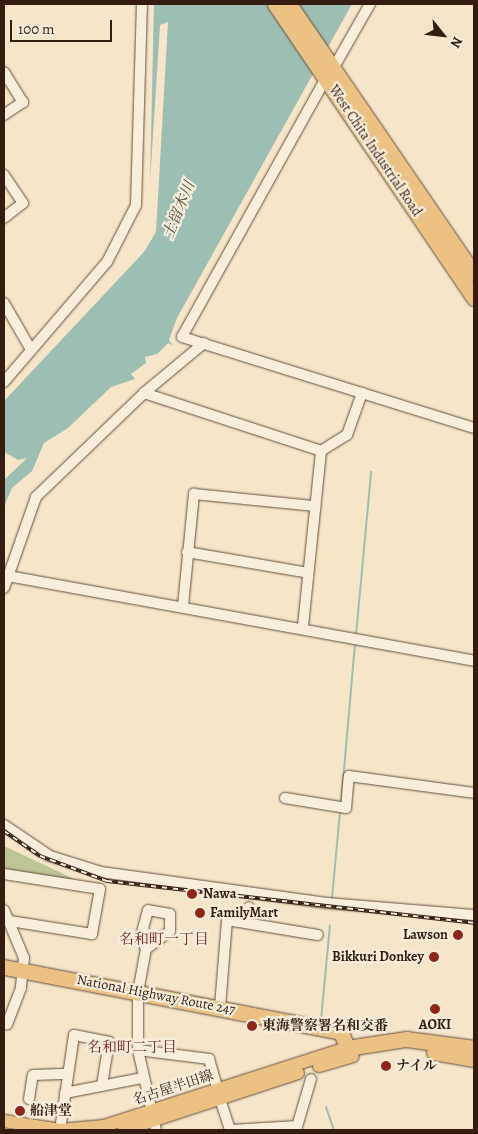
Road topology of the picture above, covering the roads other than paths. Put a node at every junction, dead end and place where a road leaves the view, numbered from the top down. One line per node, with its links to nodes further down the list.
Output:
1 (142, 4): 14 (street)
2 (276, 4): 5 (highway, West Chita Industrial Road)
3 (289, 4): 5 (highway, West Chita Industrial Road)
4 (370, 4): 5 (street)
5 (328, 71): 10 (highway, West Chita Industrial Road); 11 (highway, West Chita Industrial Road); 13 (street)
6 (4, 72): 7 (street)
7 (4, 115)
8 (4, 174): 9 (street)
9 (4, 218)
10 (474, 274)
11 (474, 298)
12 (4, 303): 14 (street)
13 (204, 343): 16 (street); 17 (street)
14 (30, 348): 15 (street)
15 (4, 382)
16 (144, 393): 19 (street); 23 (street)
17 (362, 394): 18 (street); 19 (street)
18 (474, 428)
19 (321, 451): 20 (street)
20 (315, 506): 21 (street); 22 (street)
21 (187, 552): 22 (street); 25 (street)
22 (308, 573): 26 (street)
23 (8, 576): 24 (street); 25 (street)
24 (4, 588)
25 (183, 606): 26 (street)
26 (304, 626): 27 (street)
27 (474, 661)
28 (474, 793): 29 (street)
29 (285, 798)
30 (4, 825): 34 (street)
31 (4, 874): 35 (street)
32 (248, 906): 36 (street)
33 (4, 910): 35 (street)
34 (474, 915)
35 (10, 920): 40 (street)
36 (246, 922): 37 (street); 42 (street)
37 (318, 935)
38 (146, 949): 41 (street)
39 (4, 967): 40 (highway, National Highway Route 247)
40 (24, 971): 41 (highway, National Highway Route 247); 43 (street)
41 (138, 992): 42 (highway, National Highway Route 247); 45 (street)
42 (220, 1007): 46 (highway, National Highway Route 247)
43 (7, 1024)
44 (474, 1048): 46 (highway)
45 (138, 1050): 49 (street); 53 (street)
46 (350, 1052): 47 (highway); 53 (main road, 名古屋半田線)
47 (474, 1059)
48 (68, 1074): 51 (street); 52 (street); 54 (street)
49 (142, 1078): 51 (street); 56 (street)
50 (311, 1079): 57 (street)
51 (102, 1085): 52 (street)
52 (65, 1093): 58 (street)
53 (219, 1094): 56 (main road, 名古屋半田線); 60 (street)
54 (28, 1099)
55 (4, 1121): 58 (main road, 名古屋半田線)
56 (154, 1121): 58 (main road, 名古屋半田線); 59 (main road, 名古屋半田線)
57 (296, 1128): 60 (street)
58 (60, 1130)
59 (124, 1130)
60 (230, 1130)

